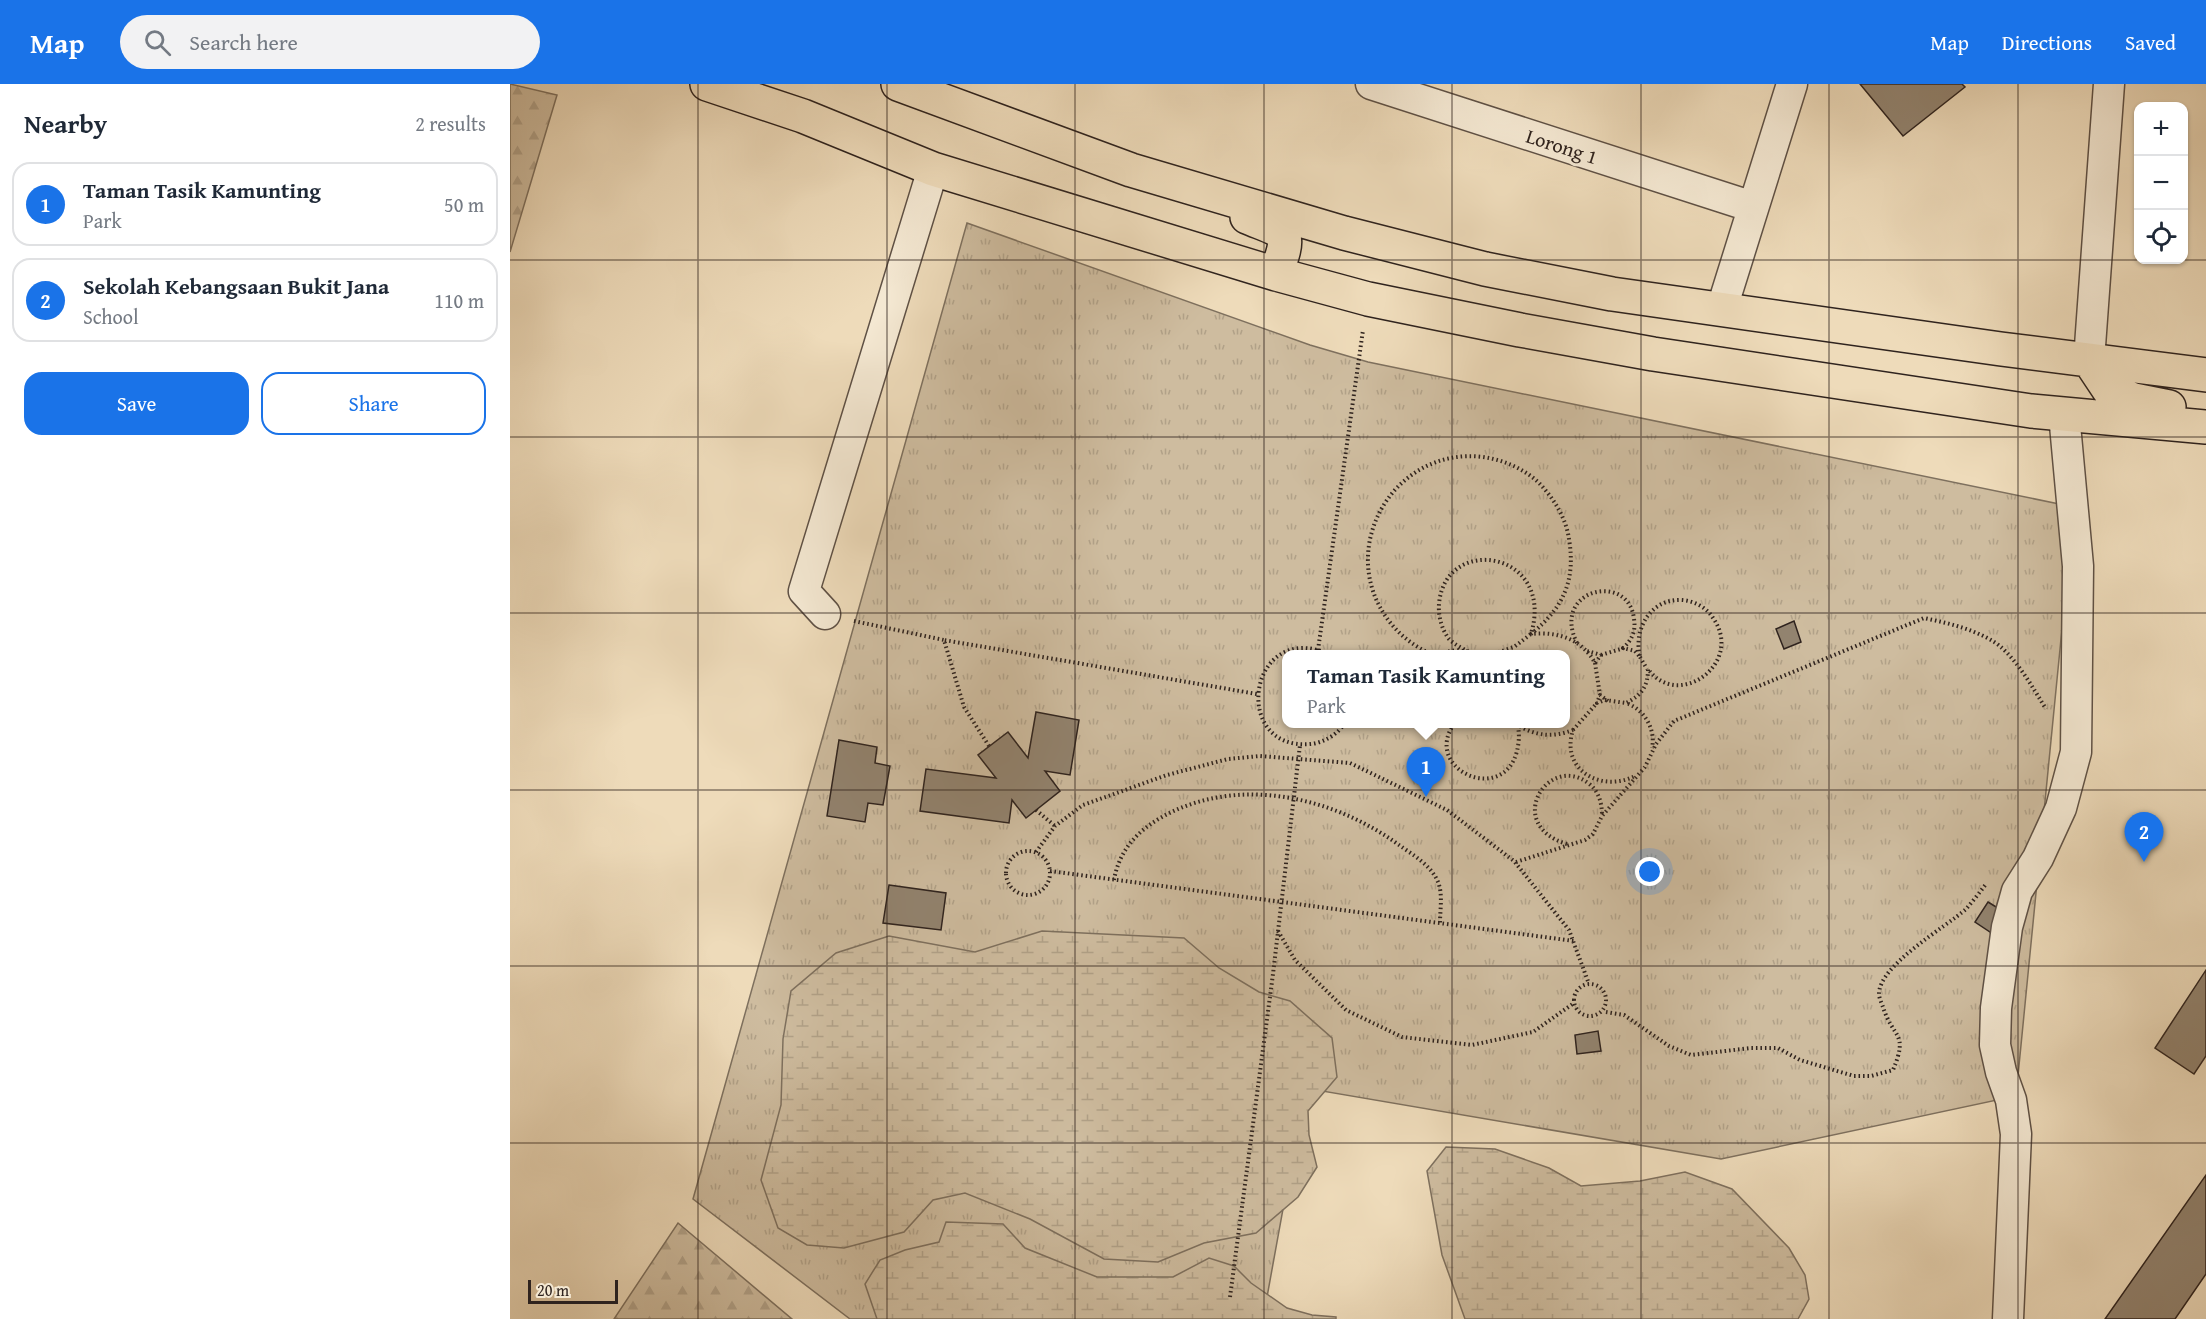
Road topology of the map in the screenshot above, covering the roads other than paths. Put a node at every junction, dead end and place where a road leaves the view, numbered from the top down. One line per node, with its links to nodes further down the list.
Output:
1 (707, 84): 6 (main road)
2 (1371, 84): 8 (street, Lorong 1)
3 (1792, 84): 8 (street)
4 (2109, 84): 11 (street)
5 (913, 87): 7 (main road)
6 (933, 169): 9 (main road); 16 (street)
7 (1131, 170): 9 (main road); 10 (main road)
8 (1753, 207): 10 (street)
9 (1276, 274): 13 (main road)
10 (1722, 308): 11 (main road)
11 (2089, 360): 12 (main road); 14 (main road)
12 (2206, 375)
13 (2064, 414): 15 (main road); 17 (street)
14 (2206, 416)
15 (2206, 427)
16 (825, 614)
17 (2008, 1319)

